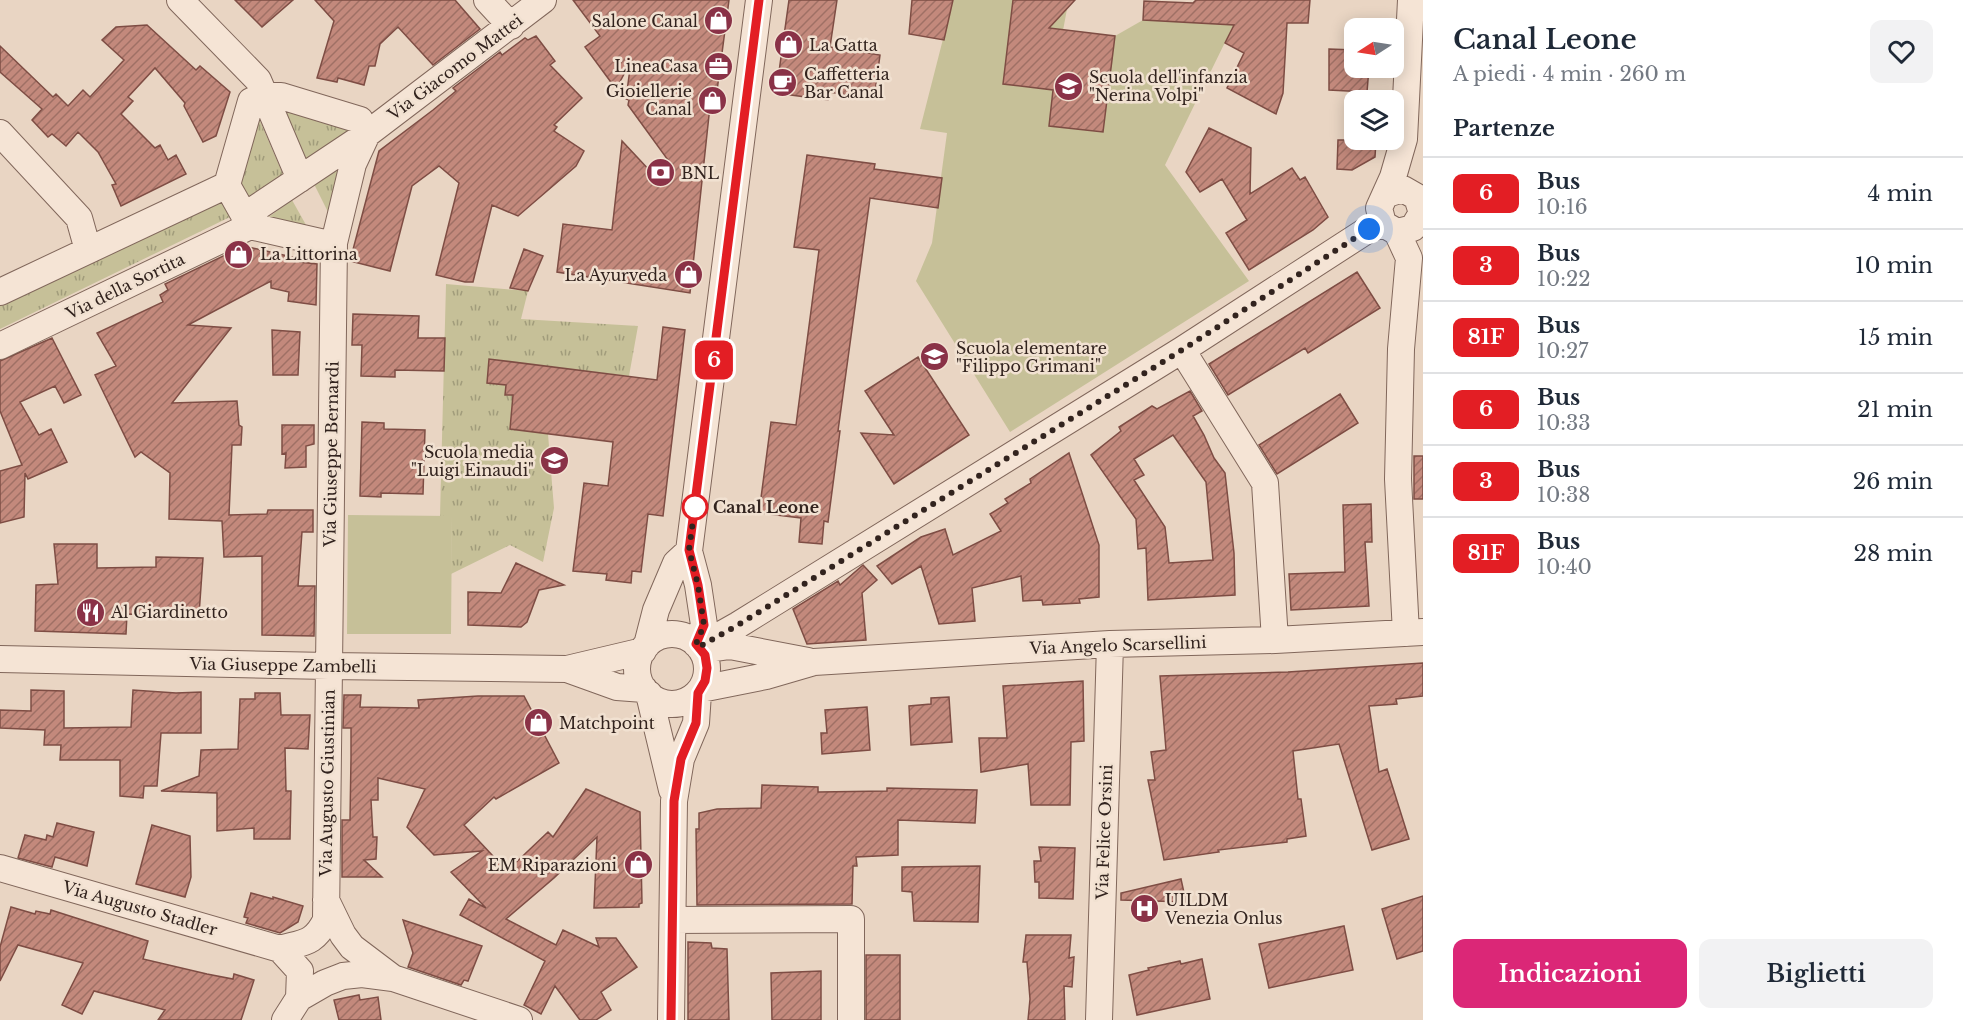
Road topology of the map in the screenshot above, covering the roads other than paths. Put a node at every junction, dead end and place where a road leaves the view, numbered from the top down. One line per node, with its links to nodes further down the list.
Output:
1 (180, 0): 7 (street)
2 (487, 0): 6 (street)
3 (543, 0): 6 (street, Via Giacomo Mattei)
4 (759, 0): 24 (street)
5 (1411, 0): 10 (street)
6 (511, 26): 9 (street, Via Giacomo Mattei)
7 (265, 96): 9 (street); 12 (street); 13 (street)
8 (0, 133): 20 (street)
9 (367, 134): 12 (street, Via Giacomo Mattei); 19 (street, Via Giuseppe Bernardi)
10 (1404, 139): 15 (street)
11 (1401, 150): 14 (street)
12 (300, 179): 16 (street, Via della Sortita)
13 (227, 186): 16 (street); 20 (street)
14 (1387, 194): 15 (street); 17 (street)
15 (1420, 196): 17 (street)
16 (247, 221): 19 (street); 22 (street, Via della Sortita)
17 (1390, 228): 18 (street); 23 (street); 25 (street)
18 (1423, 238)
19 (333, 243): 32 (street, Via Giuseppe Bernardi)
20 (88, 250): 21 (street)
21 (0, 292)
22 (0, 346)
23 (1182, 350): 26 (street); 28 (street)
24 (689, 550): 28 (street); 29 (street)
25 (1415, 633): 26 (street, Via Angelo Scarsellini)
26 (1275, 640): 27 (street, Via Angelo Scarsellini)
27 (1110, 644): 31 (street, Via Angelo Scarsellini); 47 (street, Via Felice Orsini)
28 (699, 647): 29 (street); 31 (street, Via Angelo Scarsellini); 34 (street)
29 (645, 648): 33 (street, Via Giuseppe Zambelli); 35 (street)
30 (0, 659): 32 (street, Via Giuseppe Zambelli)
31 (814, 662): 34 (street, Via Angelo Scarsellini)
32 (328, 666): 33 (street, Via Giuseppe Zambelli); 38 (street, Via Augusto Giustinian)
33 (567, 669): 35 (street, Via Giuseppe Zambelli)
34 (699, 691): 35 (street); 36 (street)
35 (646, 692): 36 (street)
36 (674, 801): 39 (street)
37 (0, 867): 40 (street, Via Augusto Stadler)
38 (326, 900): 40 (street); 41 (street)
39 (674, 920): 45 (street); 46 (street)
40 (279, 949): 42 (street, Via Augusto Stadler)
41 (393, 978): 42 (street); 44 (street)
42 (299, 998): 43 (street)
43 (285, 1020)
44 (519, 1020)
45 (671, 1020)
46 (851, 1020)
47 (1099, 1020)

